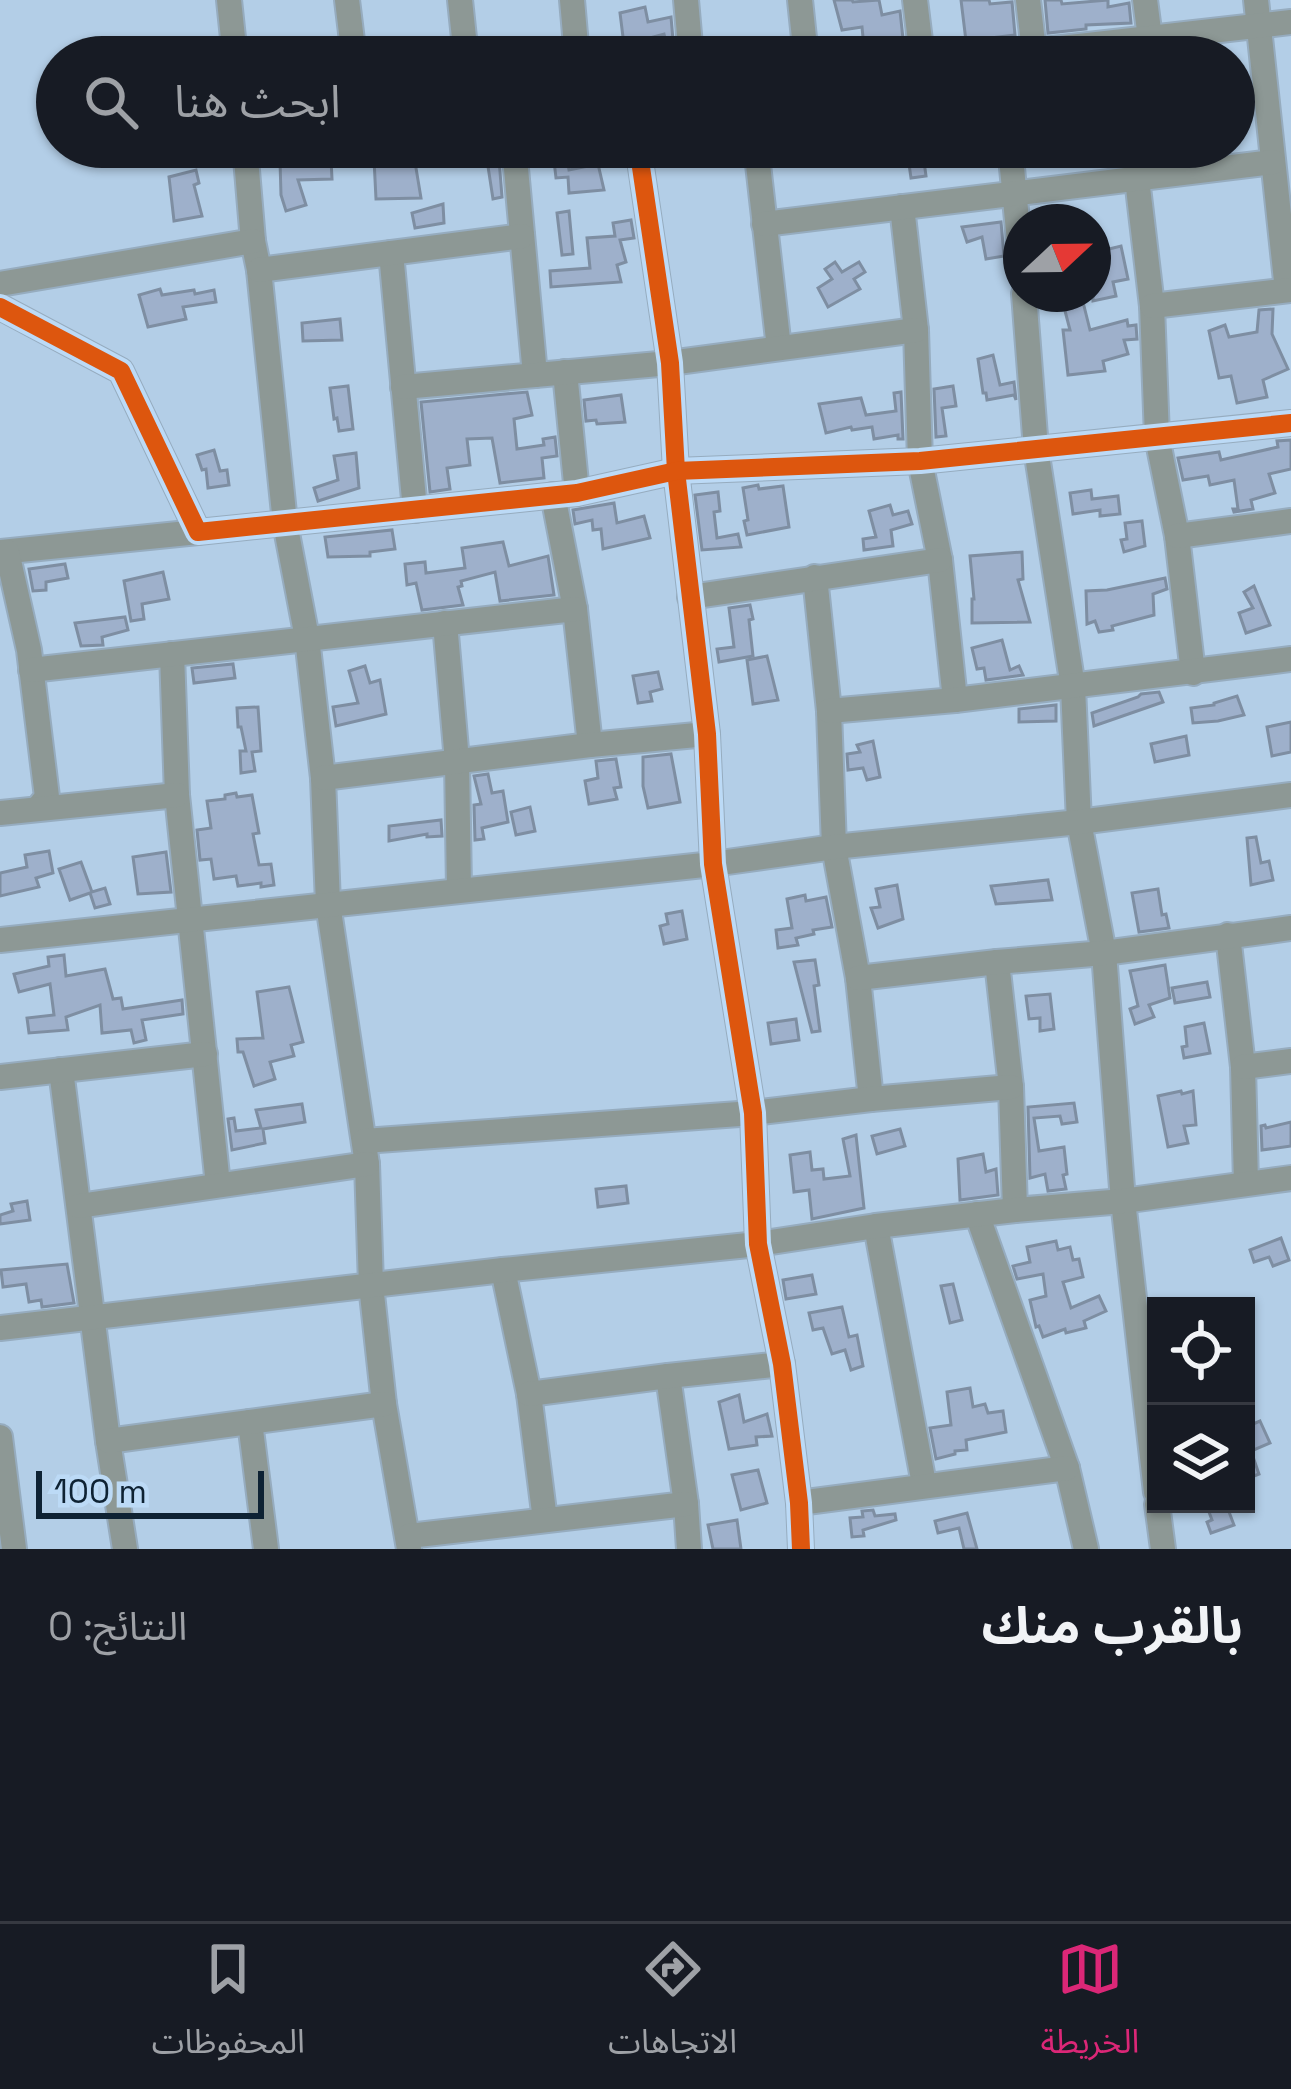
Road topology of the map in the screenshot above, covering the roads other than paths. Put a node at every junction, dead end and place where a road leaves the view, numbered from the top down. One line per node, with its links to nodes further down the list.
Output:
1 (229, 0): 12 (street)
2 (347, 0): 13 (street)
3 (460, 0): 14 (street)
4 (572, 0): 15 (street)
5 (686, 0): 16 (street)
6 (800, 0): 17 (street)
7 (915, 0): 18 (street)
8 (1028, 0): 19 (street)
9 (1145, 0): 20 (street)
10 (1257, 13): 11 (street); 21 (street); 22 (street)
11 (1291, 22)
12 (233, 36)
13 (351, 36)
14 (464, 36)
15 (575, 36)
16 (690, 36)
17 (804, 36)
18 (919, 36)
19 (1032, 36)
20 (1150, 36)
21 (1159, 36)
22 (1273, 162): 23 (street); 40 (street)
23 (1255, 164)
24 (247, 168): 36 (street)
25 (516, 168): 35 (street)
26 (641, 168): 46 (street)
27 (758, 168): 34 (street)
28 (1013, 168): 31 (street)
29 (1222, 168): 30 (street)
30 (1137, 178): 31 (street); 41 (street)
31 (1016, 193): 32 (street); 33 (street)
32 (1017, 204)
33 (902, 207): 34 (street); 44 (street)
34 (764, 224): 45 (street)
35 (522, 236): 37 (street); 48 (street)
36 (253, 241): 38 (street); 39 (street)
37 (391, 253): 38 (street); 49 (street)
38 (259, 270): 58 (street)
39 (0, 284)
40 (1289, 290): 41 (street)
41 (1152, 306): 51 (street)
42 (0, 307): 59 (street)
43 (1025, 312): 52 (street)
44 (916, 330): 45 (street); 53 (street)
45 (779, 348): 46 (street)
46 (670, 363): 47 (street); 54 (street)
47 (565, 372): 48 (street); 55 (street)
48 (535, 375): 49 (street)
49 (403, 387): 56 (street)
50 (1291, 423): 51 (street)
51 (1157, 437): 52 (street); 60 (street)
52 (1036, 449): 53 (street); 72 (street)
53 (920, 461): 54 (street); 62 (street)
54 (676, 471): 55 (street); 64 (street)
55 (565, 494): 56 (street); 65 (street)
56 (415, 510): 58 (street)
57 (1291, 521): 60 (street)
58 (284, 523): 59 (street); 67 (street)
59 (198, 532): 61 (street)
60 (1178, 536): 71 (street)
61 (4, 552): 70 (street)
62 (940, 560): 63 (street); 73 (street)
63 (815, 577): 64 (street); 74 (street)
64 (690, 597): 75 (street)
65 (575, 609): 66 (street); 76 (street)
66 (445, 623): 67 (street); 77 (street)
67 (307, 638): 68 (street); 78 (street)
68 (172, 654): 70 (street); 79 (street)
69 (1291, 659): 71 (street)
70 (32, 670): 81 (street)
71 (1193, 673): 72 (street)
72 (1073, 687): 73 (street); 83 (street)
73 (955, 700): 74 (street)
74 (829, 711): 84 (street)
75 (707, 734): 76 (street); 85 (street)
76 (590, 745): 77 (street)
77 (458, 761): 78 (street); 86 (street)
78 (323, 778): 87 (street)
79 (177, 795): 81 (street); 88 (street)
80 (1291, 795): 83 (street)
81 (39, 807): 82 (street)
82 (0, 813)
83 (1079, 822): 84 (street); 92 (street)
84 (834, 847): 85 (street); 94 (street)
85 (713, 864): 86 (street); 102 (street)
86 (459, 890): 87 (street)
87 (328, 904): 88 (street); 103 (street)
88 (190, 920): 91 (street); 95 (street)
89 (1291, 928): 90 (street)
90 (1228, 935): 92 (street); 97 (street)
91 (0, 940)
92 (1103, 953): 93 (street); 107 (street)
93 (997, 962): 94 (street); 100 (street)
94 (858, 977): 101 (street)
95 (205, 1054): 98 (street); 106 (street)
96 (1291, 1061): 97 (street)
97 (1243, 1067): 105 (street)
98 (61, 1070): 99 (street); 108 (street)
99 (0, 1077)
100 (1011, 1087): 101 (street); 109 (street)
101 (871, 1099): 102 (street)
102 (753, 1113): 103 (street); 112 (street)
103 (365, 1153): 106 (street); 114 (street)
104 (1291, 1178): 105 (street)
105 (1246, 1183): 107 (street)
106 (218, 1185): 108 (street)
107 (1123, 1202): 109 (street); 121 (street)
108 (79, 1206): 115 (street)
109 (1015, 1210): 110 (street)
110 (977, 1214): 111 (street); 125 (street)
111 (876, 1226): 112 (street); 126 (street)
112 (758, 1244): 113 (street); 117 (street)
113 (503, 1270): 114 (street); 119 (street)
114 (371, 1286): 115 (street); 120 (street)
115 (94, 1318): 116 (street); 124 (street)
116 (0, 1328)
117 (782, 1364): 118 (street); 127 (street)
118 (668, 1376): 119 (street); 128 (street)
119 (529, 1394): 130 (street)
120 (384, 1404): 122 (street); 131 (street)
121 (1147, 1413)
122 (250, 1422): 124 (street); 134 (street)
123 (0, 1437): 132 (street)
124 (109, 1441): 133 (street)
125 (1067, 1468): 126 (street); 137 (street)
126 (924, 1484): 127 (street)
127 (799, 1503): 136 (street)
128 (686, 1504): 130 (street); 135 (street)
129 (1158, 1513): 138 (street)
130 (545, 1520): 131 (street)
131 (409, 1543)
132 (14, 1549)
133 (125, 1549)
134 (266, 1549)
135 (689, 1549)
136 (801, 1549)
137 (1086, 1549)
138 (1162, 1549)

